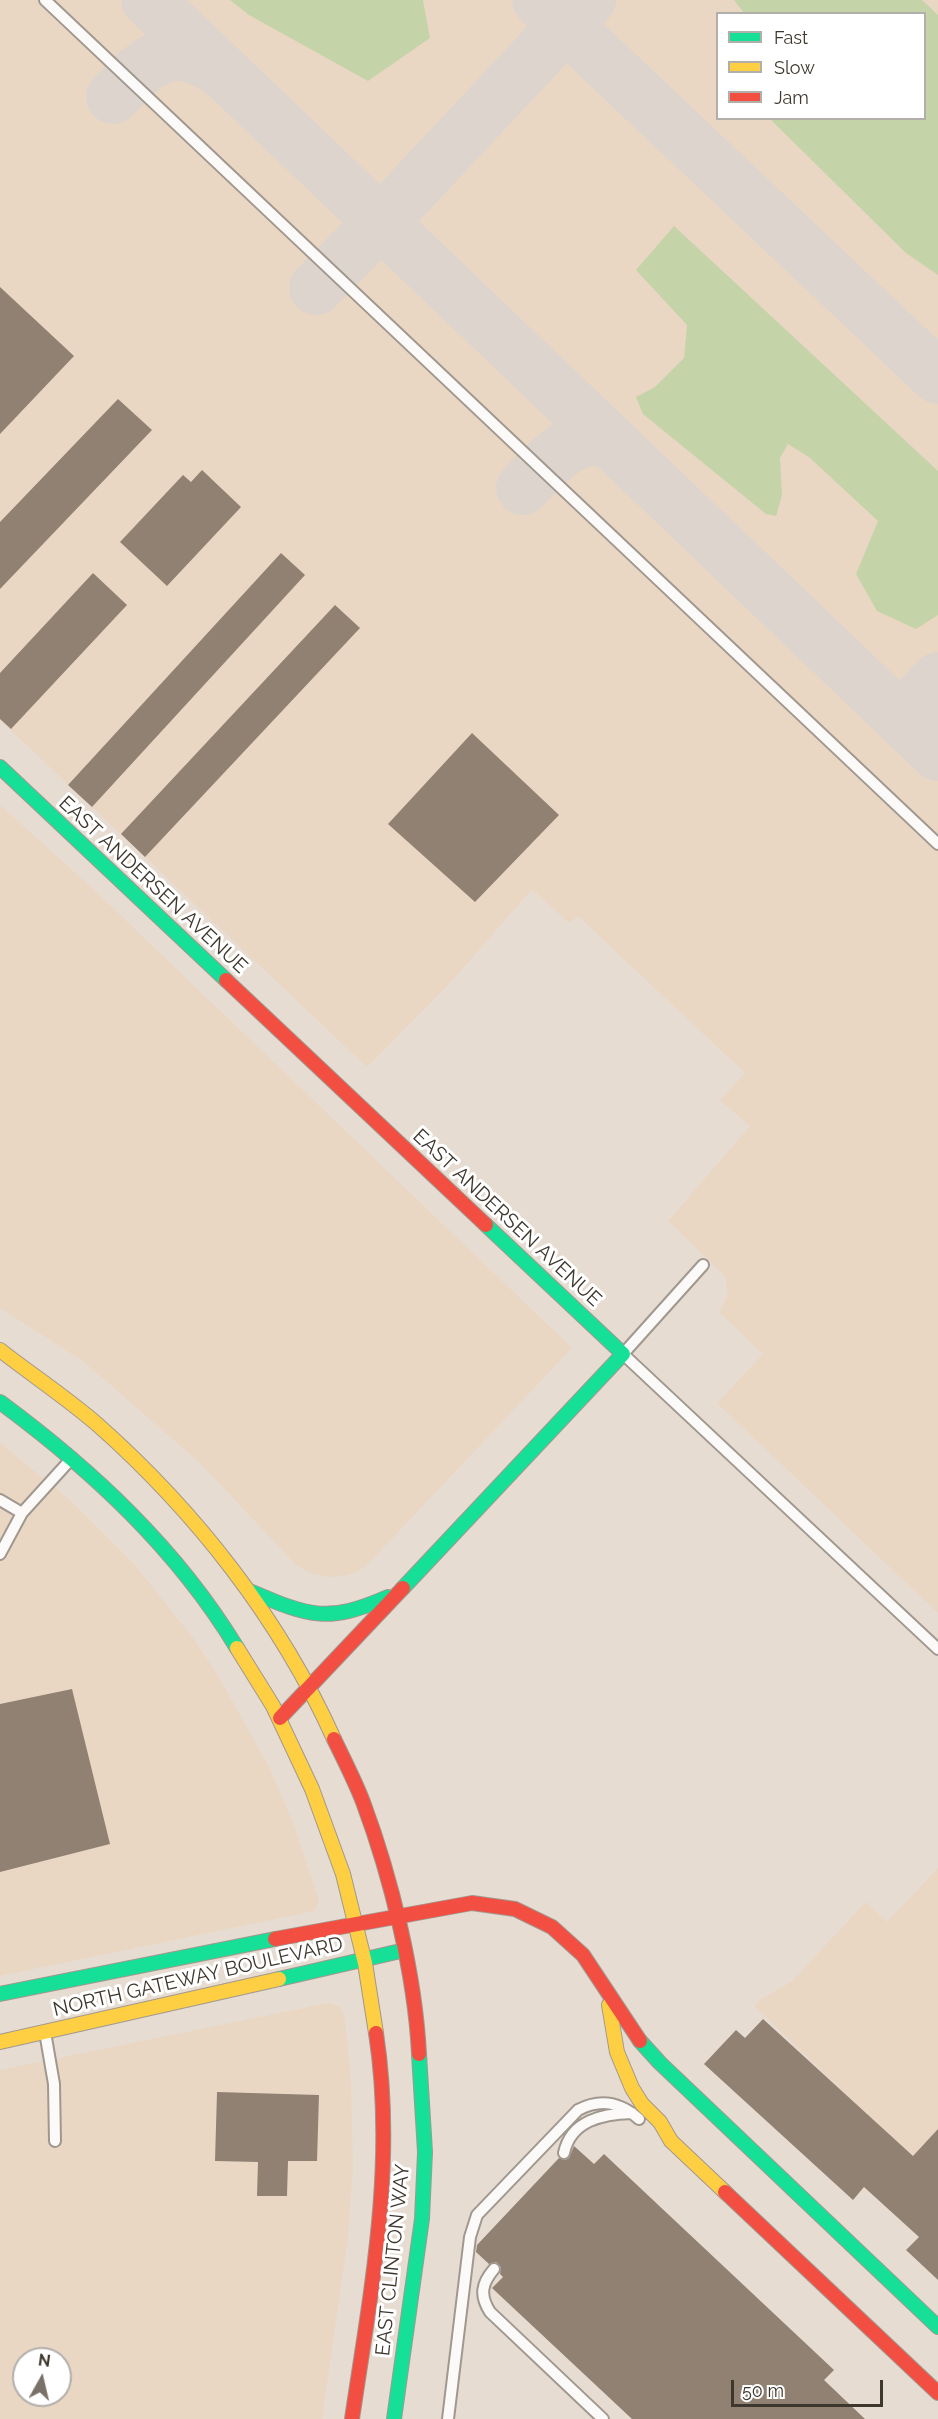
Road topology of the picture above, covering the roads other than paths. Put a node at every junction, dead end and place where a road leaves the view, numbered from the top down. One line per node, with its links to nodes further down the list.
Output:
1 (45, 0): 3 (lane)
2 (0, 768): 6 (main road, EAST ANDERSEN AVENUE)
3 (938, 844)
4 (703, 1265): 6 (lane)
5 (0, 1350): 8 (main road, EAST CLINTON WAY)
6 (622, 1354): 15 (main road); 16 (lane)
7 (0, 1356): 8 (main road)
8 (22, 1365): 14 (main road, EAST CLINTON WAY)
9 (0, 1402): 10 (main road, EAST CLINTON WAY)
10 (72, 1458): 12 (lane); 18 (main road, EAST CLINTON WAY)
11 (0, 1500): 12 (lane)
12 (22, 1513): 13 (lane)
13 (0, 1554)
14 (252, 1592): 15 (main road); 17 (main road, EAST CLINTON WAY)
15 (398, 1593): 17 (main road)
16 (938, 1649)
17 (309, 1687): 18 (main road); 19 (main road, EAST CLINTON WAY)
18 (280, 1718): 20 (main road, EAST CLINTON WAY)
19 (397, 1916): 20 (main road, NORTH GATEWAY BOULEVARD); 21 (main road, EAST CLINTON WAY); 23 (main road, NORTH GATEWAY BOULEVARD)
20 (357, 1923): 22 (main road, EAST CLINTON WAY); 24 (main road, NORTH GATEWAY BOULEVARD)
21 (405, 1950): 22 (main road, NORTH GATEWAY BOULEVARD); 35 (main road, EAST CLINTON WAY)
22 (365, 1959): 25 (main road, NORTH GATEWAY BOULEVARD); 34 (main road, EAST CLINTON WAY)
23 (607, 1992): 29 (main road); 32 (main road, NORTH GATEWAY BOULEVARD)
24 (0, 1994)
25 (45, 2032): 26 (main road, NORTH GATEWAY BOULEVARD); 28 (lane)
26 (0, 2042)
27 (633, 2113): 29 (lane); 30 (lane); 36 (lane)
28 (55, 2141)
29 (672, 2141): 33 (main road)
30 (564, 2153)
31 (494, 2269): 37 (lane)
32 (938, 2327)
33 (938, 2393)
34 (352, 2419)
35 (394, 2419)
36 (448, 2419)
37 (603, 2419)

